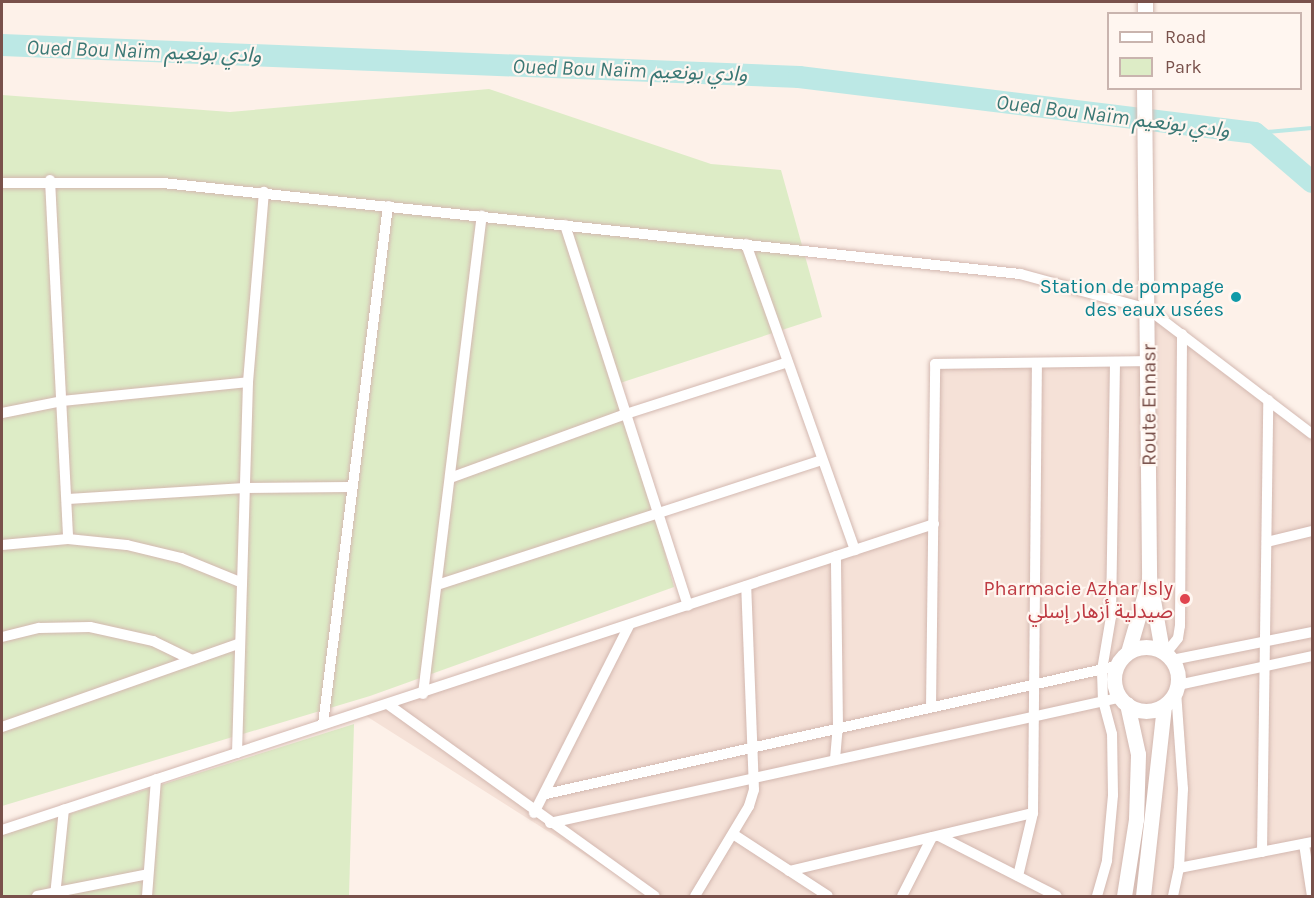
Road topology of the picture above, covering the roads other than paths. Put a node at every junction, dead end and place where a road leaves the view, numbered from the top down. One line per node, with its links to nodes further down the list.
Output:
1 (1144, 90): 9 (main road, Route Ennasr)
2 (50, 180): 3 (street); 4 (street); 17 (street)
3 (2, 183)
4 (264, 192): 5 (street); 15 (street)
5 (388, 206): 6 (street); 23 (street)
6 (482, 216): 7 (street); 22 (street)
7 (566, 225): 8 (street); 19 (street)
8 (746, 244): 9 (street); 13 (street)
9 (1148, 309): 10 (street); 11 (main road, Route Ennasr)
10 (1182, 334): 16 (street); 45 (street)
11 (1149, 361): 12 (street); 34 (main road, Route Ennasr)
12 (1115, 362): 14 (street); 49 (street)
13 (785, 363): 19 (street); 21 (street)
14 (1037, 363): 27 (street); 50 (street)
15 (248, 382): 17 (street); 24 (street)
16 (1268, 400): 20 (street); 30 (street)
17 (62, 401): 18 (street); 25 (street)
18 (2, 413)
19 (626, 414): 22 (street); 26 (street)
20 (1312, 434)
21 (821, 460): 26 (street); 32 (street)
22 (450, 478): 36 (street)
23 (351, 487): 24 (street); 58 (street)
24 (245, 488): 25 (street); 35 (street)
25 (68, 499): 29 (street)
26 (658, 513): 36 (street); 38 (street)
27 (934, 524): 32 (street); 56 (street)
28 (1312, 531): 30 (street)
29 (68, 539): 31 (street); 35 (street)
30 (1267, 542): 42 (street)
31 (2, 545)
32 (855, 550): 33 (street)
33 (836, 556): 37 (street); 60 (street)
34 (1149, 577): 44 (main road, Route Ennasr); 45 (main road, Route Ennasr)
35 (240, 582): 43 (street)
36 (437, 585): 52 (street)
37 (746, 586): 38 (street); 61 (street)
38 (688, 606): 39 (street)
39 (629, 626): 52 (street); 66 (street)
40 (1312, 632): 42 (street)
41 (2, 637): 47 (street)
42 (1266, 642): 45 (street); 48 (street)
43 (238, 644): 47 (street); 62 (street)
44 (1128, 652): 45 (main road); 49 (main road)
45 (1167, 655): 51 (main road)
46 (1312, 656): 48 (street)
47 (192, 660): 59 (street)
48 (1266, 666): 51 (street); 75 (street)
49 (1109, 668): 50 (street); 53 (main road)
50 (1032, 685): 56 (street); 57 (street)
51 (1177, 688): 55 (main road); 76 (street)
52 (423, 694): 54 (street)
53 (1116, 701): 55 (main road); 57 (street); 88 (street); 89 (main road)
54 (389, 705): 58 (street); 68 (street)
55 (1164, 706): 90 (main road)
56 (931, 707): 60 (street)
57 (1031, 717): 63 (street); 69 (street)
58 (323, 724): 62 (street)
59 (2, 727)
60 (838, 727): 61 (street); 63 (street)
61 (754, 746): 64 (street); 66 (street)
62 (237, 753): 65 (street)
63 (835, 759): 64 (street)
64 (752, 777): 70 (street); 72 (street)
65 (156, 779): 67 (street); 78 (street)
66 (546, 794): 68 (street)
67 (64, 809): 71 (street); 80 (street)
68 (534, 813): 70 (street)
69 (1033, 813): 73 (street); 79 (street)
70 (550, 823): 81 (street)
71 (2, 830)
72 (733, 834): 77 (street); 84 (street)
73 (935, 836): 77 (street); 79 (street); 86 (street)
74 (1308, 843): 75 (street); 92 (street)
75 (1262, 852): 76 (street)
76 (1179, 868): 91 (street)
77 (789, 871): 85 (street)
78 (148, 874): 80 (street); 83 (street)
79 (1018, 876): 87 (street)
80 (56, 894): 82 (street)
81 (654, 896)
82 (37, 897)
83 (147, 897)
84 (695, 897)
85 (828, 897)
86 (902, 897)
87 (1057, 897)
88 (1097, 897)
89 (1124, 897)
90 (1143, 897)
91 (1173, 897)
92 (1312, 897)

